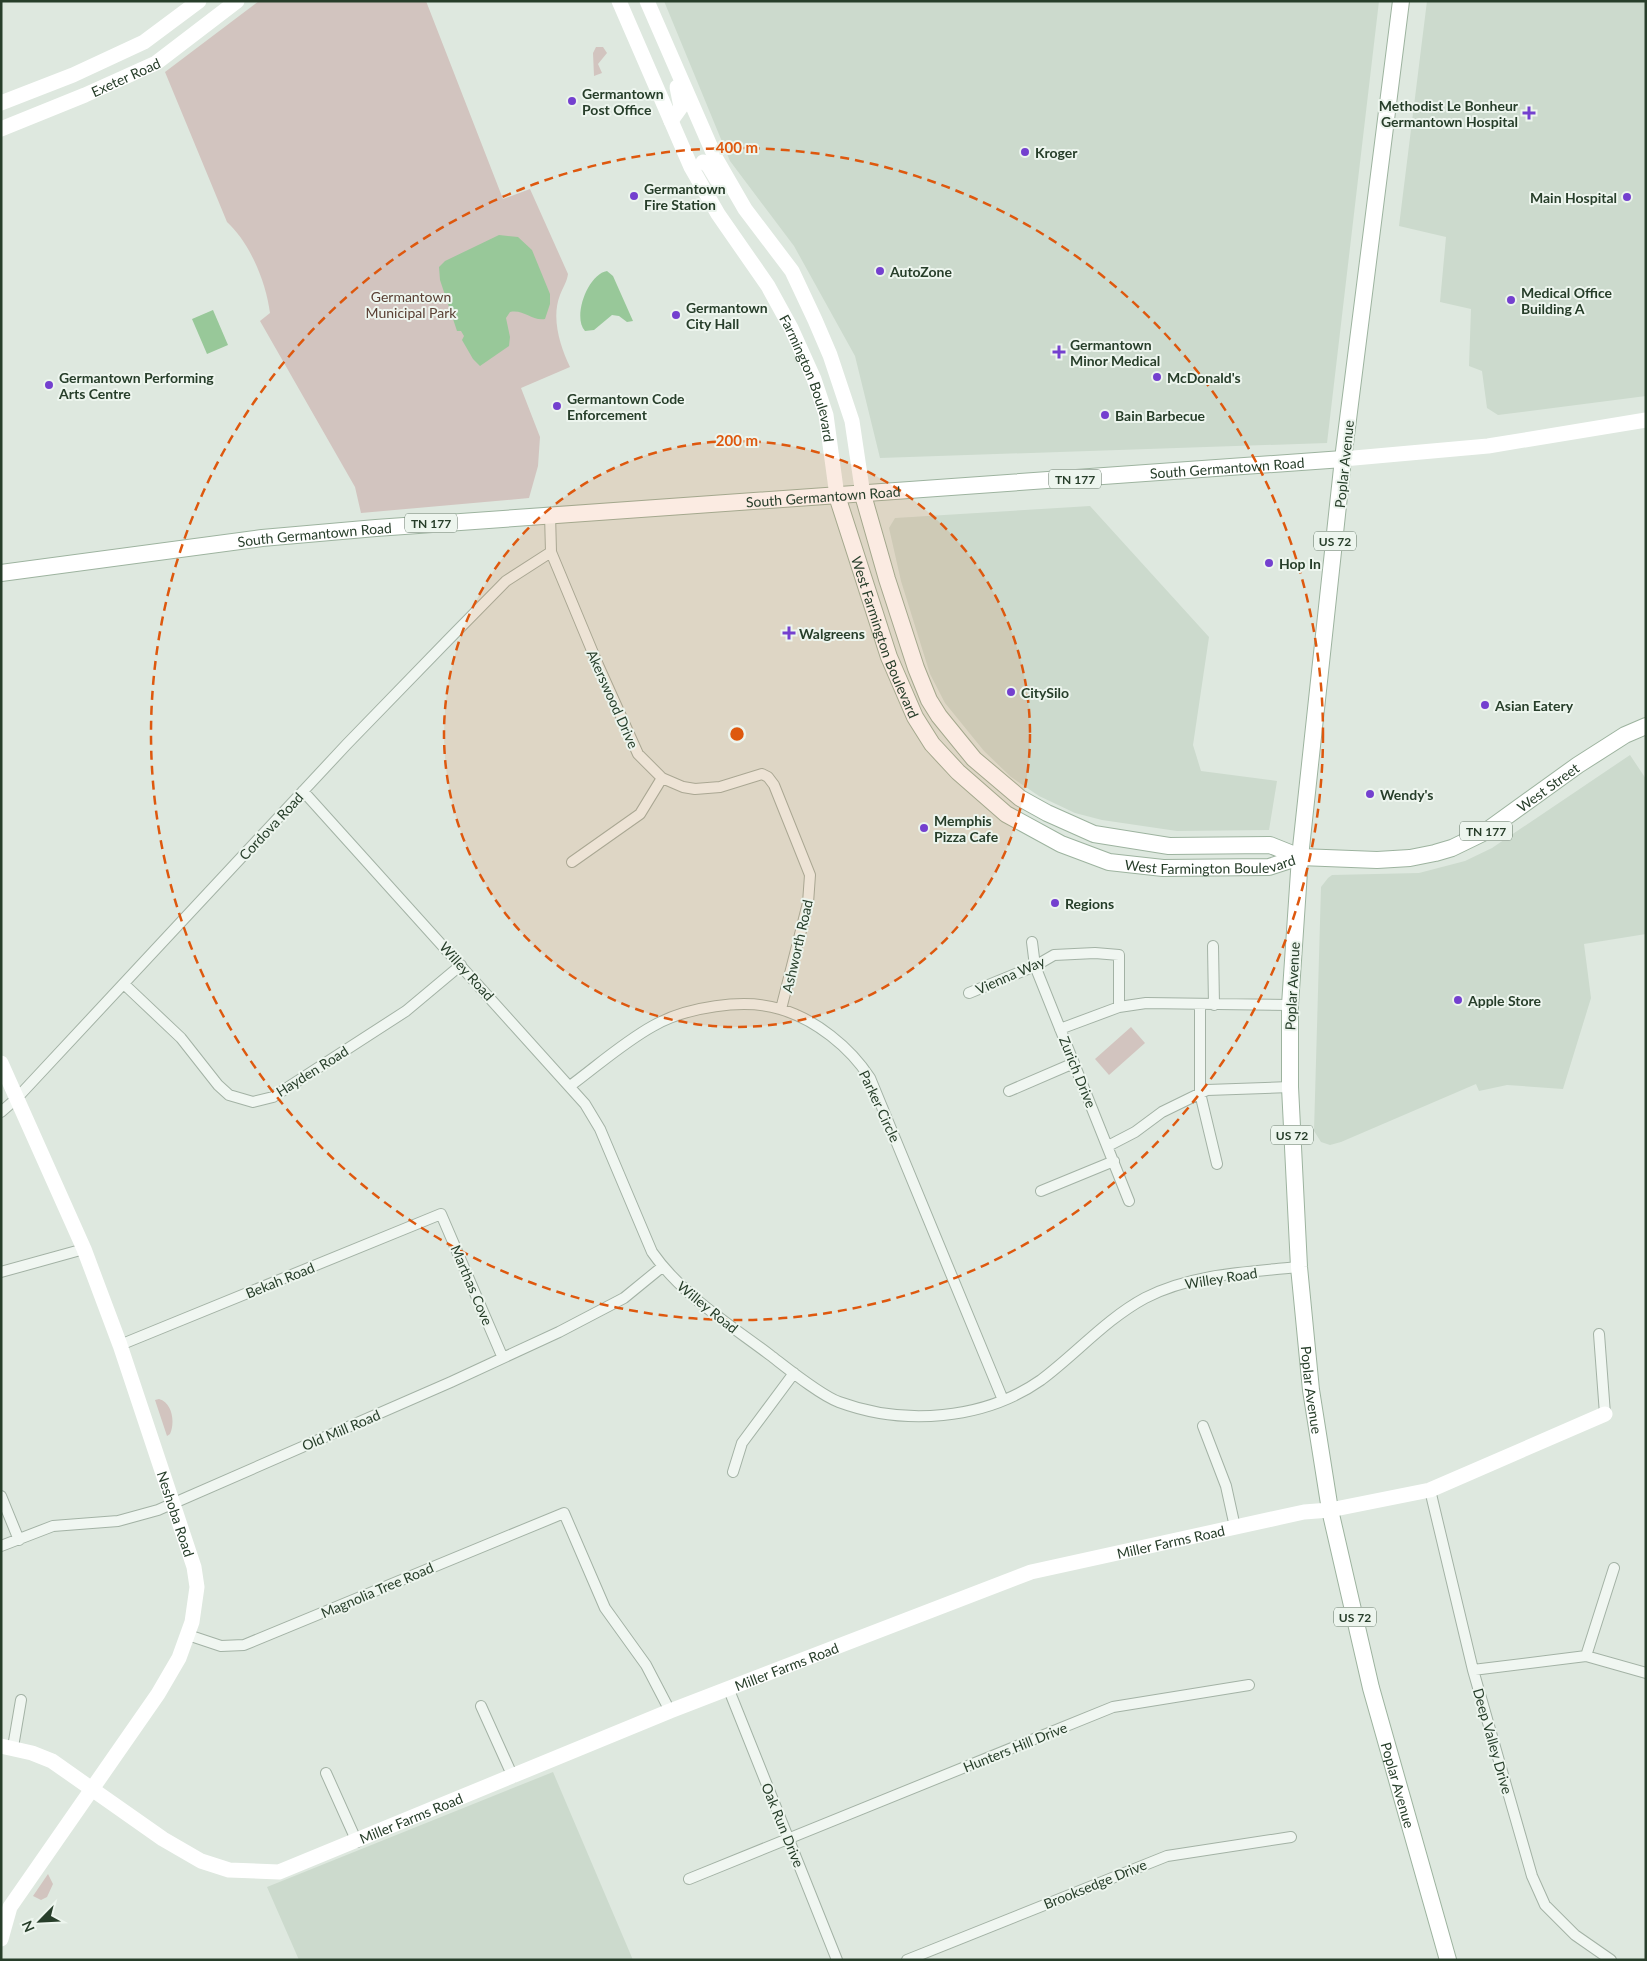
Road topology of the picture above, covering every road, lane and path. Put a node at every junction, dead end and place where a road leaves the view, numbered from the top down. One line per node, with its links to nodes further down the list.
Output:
1 (199, 1): 9 (street, Exeter Road)
2 (237, 1): 11 (street, Exeter Road)
3 (619, 1): 7 (street, Farmington Boulevard)
4 (647, 1): 6 (street, Farmington Boulevard)
5 (1401, 1): 14 (main road, Poplar Avenue / US 72)
6 (654, 17): 7 (street); 8 (street, Farmington Boulevard)
7 (630, 27): 10 (street, Farmington Boulevard)
8 (669, 51): 10 (street); 12 (street, Farmington Boulevard)
9 (1, 104)
10 (671, 121): 12 (street, Farmington Boulevard)
11 (1, 129)
12 (703, 162): 15 (street, Farmington Boulevard); 16 (street, Farmington Boulevard)
13 (1646, 420): 14 (street, South Germantown Road)
14 (1343, 459): 15 (main road, South Germantown Road / TN 177); 24 (main road, Poplar Avenue / US 72)
15 (863, 495): 16 (main road, South Germantown Road / TN 177); 24 (main road, West Farmington Boulevard)
16 (837, 496): 17 (main road, South Germantown Road / TN 177); 24 (main road, West Farmington Boulevard)
17 (550, 514): 18 (street, Akerswood Drive); 19 (main road, South Germantown Road / TN 177)
18 (551, 552): 22 (street, Akerswood Drive); 23 (street, Cordova Road)
19 (1, 573)
20 (1646, 726): 24 (main road, West Street / TN 177)
21 (762, 774): 22 (street, Akerswood Drive); 36 (street, Ashworth Road)
22 (662, 778): 25 (street)
23 (303, 792): 28 (street, Willey Road); 30 (street, Cordova Road)
24 (1300, 857): 34 (main road, Poplar Avenue / US 72)
25 (572, 862)
26 (1032, 942): 29 (street, Zurich Drive)
27 (1213, 946): 33 (street)
28 (461, 965): 30 (street, Hayden Road); 40 (street, Willey Road)
29 (1035, 966): 31 (street, Vienna Way); 35 (street, Vienna Way); 37 (street, Zurich Drive)
30 (125, 985): 44 (street, Cordova Road)
31 (969, 993)
32 (1200, 1004): 33 (street); 35 (street); 43 (street)
33 (1214, 1005): 34 (street)
34 (1290, 1005): 41 (main road, Poplar Avenue / US 72)
35 (1119, 1007): 37 (street)
36 (781, 1009): 40 (street, Parker Circle); 60 (street, Parker Circle)
37 (1060, 1030): 39 (street, Zurich Drive)
38 (1, 1063): 44 (street, Neshoba Road)
39 (1074, 1063): 42 (street); 46 (street, Zurich Drive)
40 (570, 1086): 53 (street, Willey Road)
41 (1290, 1087): 43 (street); 54 (main road, Poplar Avenue / US 72)
42 (1009, 1091)
43 (1200, 1093): 46 (street); 48 (street)
44 (17, 1098): 45 (street, Cordova Road); 52 (street, Neshoba Road)
45 (1, 1112)
46 (1108, 1146): 47 (street, Zurich Drive)
47 (1114, 1161): 49 (street); 50 (street, Zurich Drive)
48 (1217, 1164)
49 (1041, 1191)
50 (1129, 1201)
51 (441, 1214): 57 (street, Bekah Road); 58 (street, Marthas Cove)
52 (84, 1249): 55 (street); 57 (street, Neshoba Road)
53 (662, 1267): 58 (street, Old Mill Road); 59 (street, Willey Road)
54 (1299, 1267): 60 (street, Willey Road); 67 (main road, Poplar Avenue / US 72)
55 (1, 1272)
56 (1598, 1334): 61 (street)
57 (120, 1345): 66 (street, Neshoba Road)
58 (502, 1356): 66 (street, Old Mill Road)
59 (794, 1373): 60 (street, Willey Road); 63 (street)
60 (1003, 1400)
61 (1605, 1414): 64 (street, Miller Farms Road)
62 (1203, 1426): 68 (street)
63 (733, 1472)
64 (1430, 1490): 67 (street, Miller Farms Road); 74 (street, Deep Valley Drive)
65 (1, 1496): 69 (street)
66 (172, 1502): 69 (street, Old Mill Road); 72 (street, Neshoba Road)
67 (1330, 1510): 68 (street, Miller Farms Road); 92 (main road, Poplar Avenue / US 72)
68 (1235, 1527): 77 (street, Miller Farms Road)
69 (18, 1540): 70 (street, Old Mill Road)
70 (1, 1546)
71 (1614, 1568): 73 (street)
72 (188, 1635): 80 (street, Magnolia Tree Road); 84 (street, Neshoba Road)
73 (1586, 1656): 74 (street); 75 (street)
74 (1473, 1670): 93 (street, Deep Valley Drive)
75 (1646, 1673)
76 (1250, 1685): 86 (street, Hunters Hill Drive)
77 (729, 1690): 80 (street, Miller Farms Road); 86 (street, Oak Run Drive)
78 (21, 1700): 81 (street)
79 (481, 1706): 83 (street)
80 (670, 1711): 83 (street, Miller Farms Road)
81 (7, 1747): 84 (street, Miller Farms Road)
82 (326, 1772): 87 (street)
83 (513, 1777): 87 (street, Miller Farms Road)
84 (92, 1788): 87 (street, Miller Farms Road); 89 (street, Neshoba Road)
85 (1291, 1837): 91 (street, Brooksedge Drive)
86 (788, 1839): 88 (street, Hunters Hill Drive); 90 (street, Oak Run Drive)
87 (356, 1842)
88 (689, 1879)
89 (1, 1939)
90 (837, 1960)
91 (907, 1960)
92 (1448, 1960)
93 (1611, 1960)

